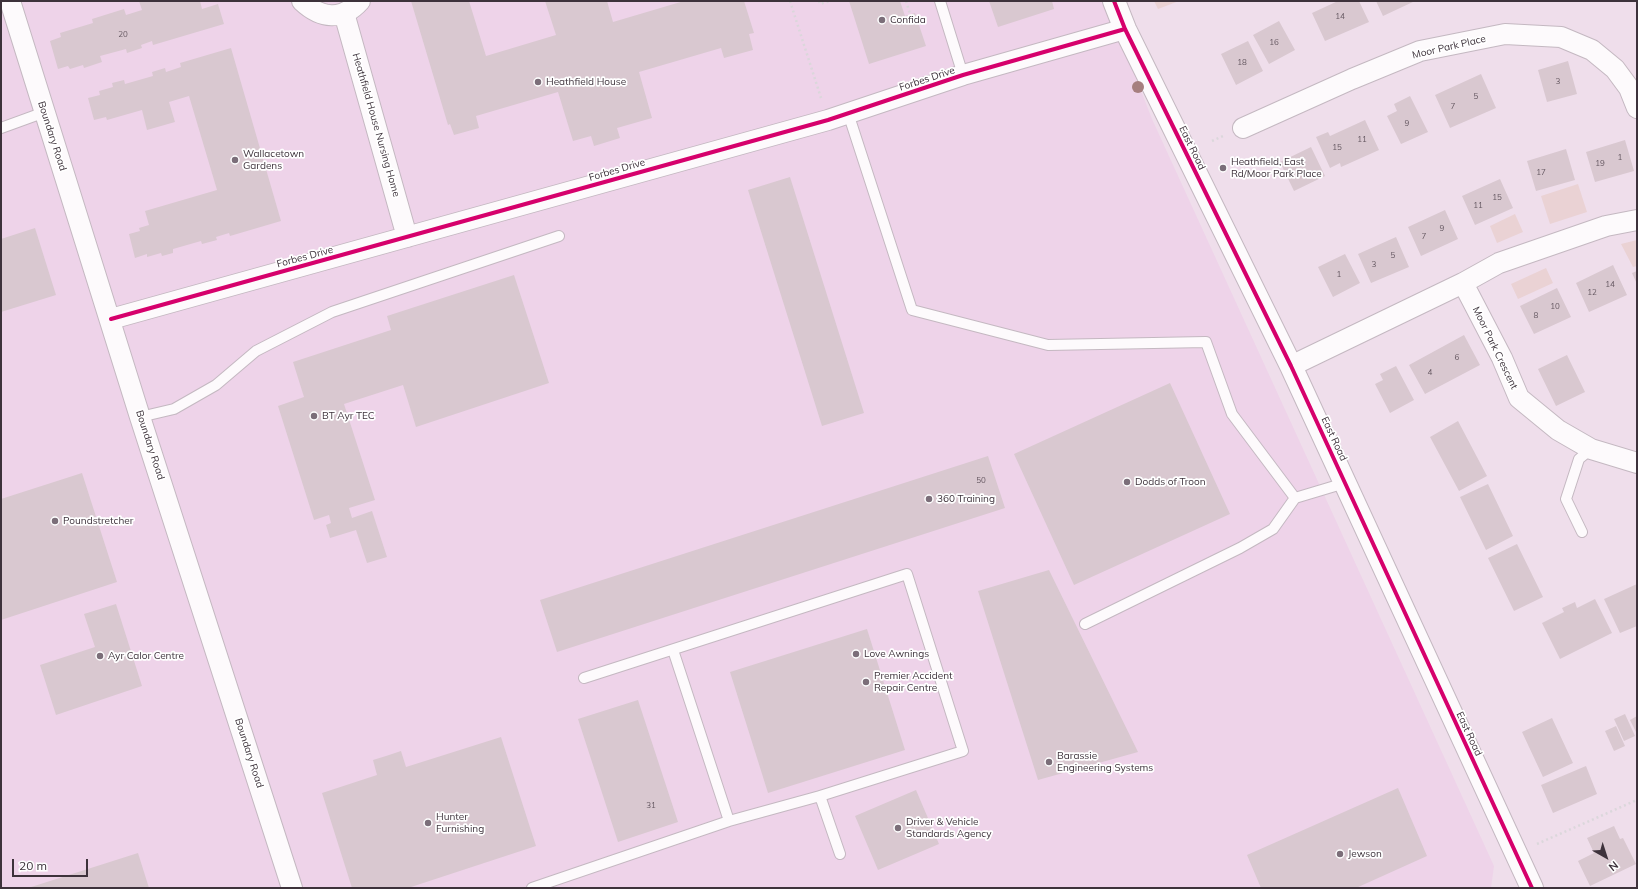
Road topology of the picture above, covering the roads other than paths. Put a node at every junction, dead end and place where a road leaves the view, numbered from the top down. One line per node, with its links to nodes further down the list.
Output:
1 (10, 1): 10 (street, Boundary Road)
2 (302, 1): 6 (street)
3 (360, 1): 6 (street)
4 (940, 1): 8 (lane)
5 (1114, 1): 7 (street, East Road)
6 (344, 13): 16 (street, Heathfield House Nursing Home)
7 (1125, 29): 8 (street, Forbes Drive); 19 (street, East Road)
8 (963, 75): 11 (street, Forbes Drive)
9 (1637, 108): 13 (street, Moor Park Place)
10 (45, 112): 12 (lane); 18 (street, Boundary Road)
11 (848, 113): 16 (street, Forbes Drive); 24 (lane)
12 (1, 128)
13 (1243, 128)
14 (1637, 220): 17 (street)
15 (559, 236): 20 (lane)
16 (407, 237): 18 (street, Forbes Drive)
17 (1464, 283): 19 (street); 21 (street, Moor Park Crescent)
18 (111, 320): 20 (street, Boundary Road)
19 (1291, 366): 23 (street, East Road)
20 (140, 417): 32 (street, Boundary Road)
21 (1591, 449): 22 (street, Moor Park Crescent); 25 (lane)
22 (1637, 463)
23 (1345, 483): 24 (lane); 34 (street, East Road)
24 (1295, 498): 26 (lane)
25 (1582, 532)
26 (1085, 624)
27 (673, 650): 28 (lane); 29 (lane); 30 (lane)
28 (584, 678)
29 (820, 796): 30 (lane); 31 (lane)
30 (729, 821): 33 (lane)
31 (840, 854)
32 (292, 888)
33 (532, 888)
34 (1532, 888)

